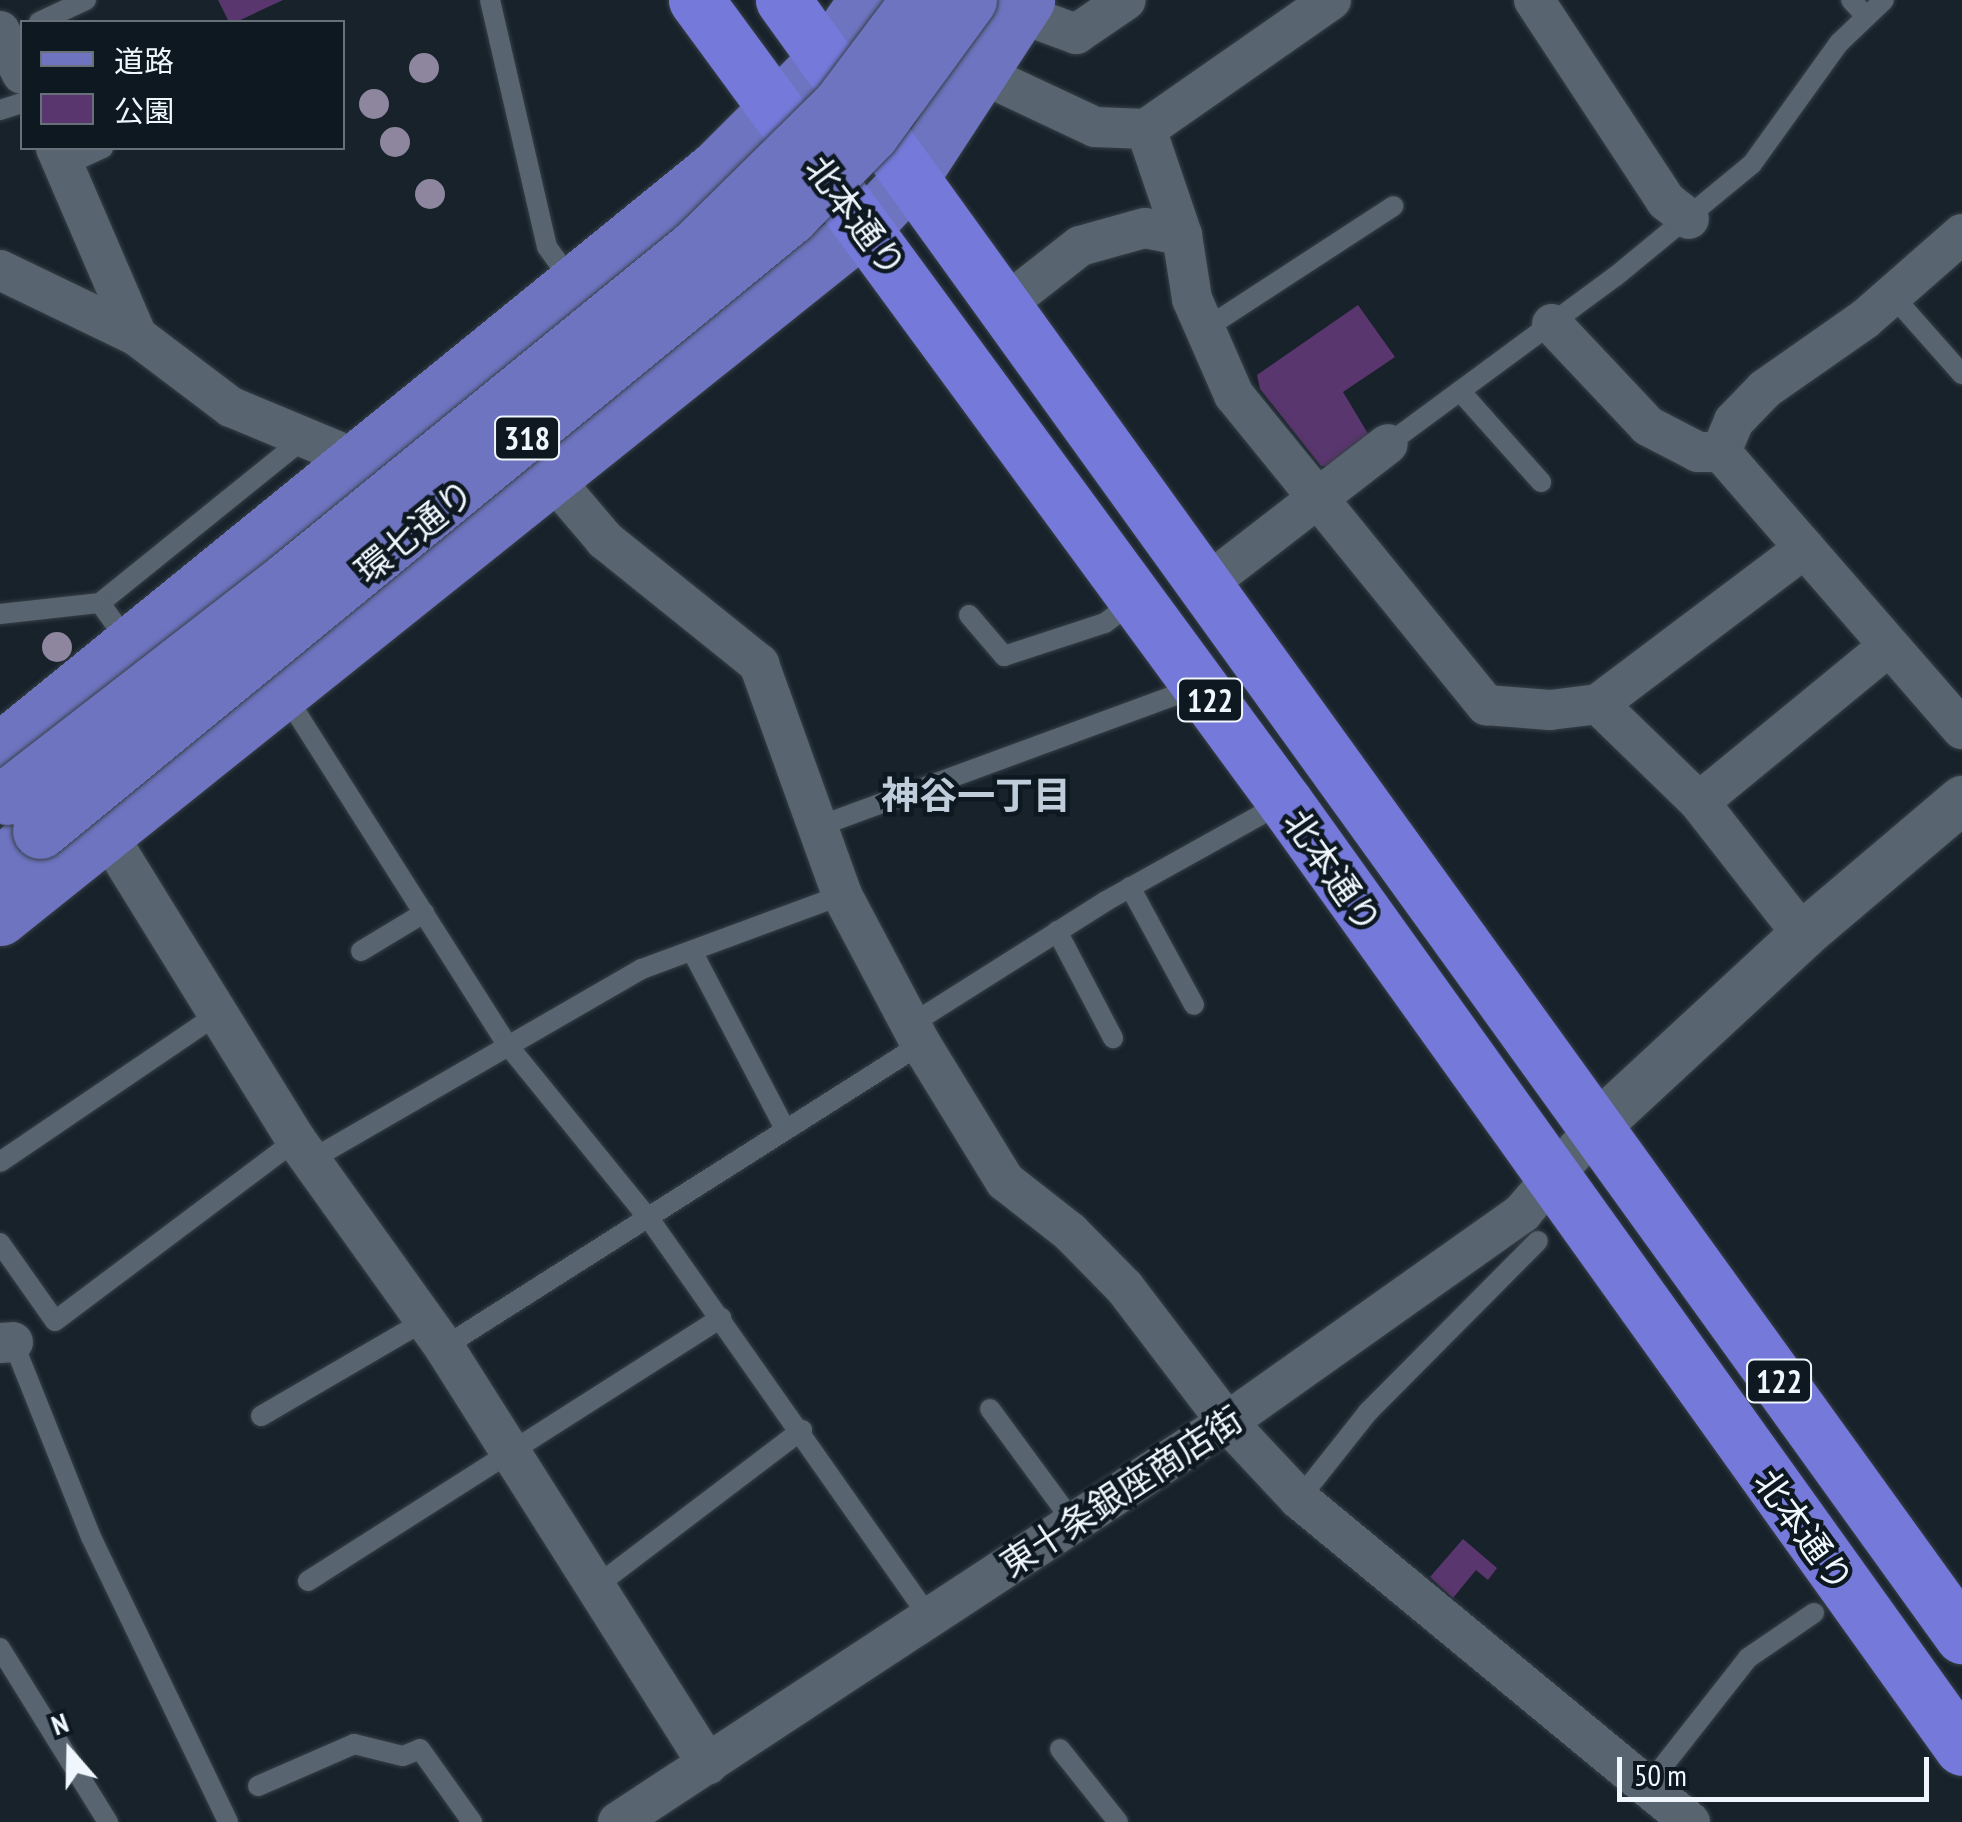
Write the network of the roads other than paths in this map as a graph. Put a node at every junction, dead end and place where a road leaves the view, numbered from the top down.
1 (86, 0) edge
2 (490, 0) edge
3 (696, 0) edge
4 (783, 0) edge
5 (866, 0) edge
6 (918, 0) edge
7 (1126, 0) edge
8 (1331, 0) edge
9 (1534, 0) edge
10 (1851, 0) edge
11 (1884, 0) edge
12 (1025, 7) edge
13 (1866, 16) junction
14 (51, 20) edge
15 (826, 58) junction
16 (982, 74) junction
17 (776, 111) junction
18 (1146, 129) junction
19 (94, 150) edge
20 (59, 157) edge
21 (913, 176) junction
22 (1394, 206) dead end
23 (1689, 219) junction
24 (865, 226) junction
25 (1962, 234) edge
26 (1182, 235) junction
27 (0, 270) edge
28 (574, 285) junction
29 (1892, 296) junction
30 (1006, 304) junction
31 (1552, 324) junction
32 (1205, 329) junction
33 (137, 336) junction
34 (1962, 374) edge
35 (1460, 391) junction
36 (301, 441) junction
37 (1388, 444) joint
38 (1721, 452) junction
39 (356, 459) junction
40 (554, 480) junction
41 (1541, 482) dead end
42 (1315, 497) junction
43 (1805, 548) junction
44 (1208, 583) junction
45 (1136, 600) junction
46 (0, 614) edge
47 (969, 615) dead end
48 (114, 623) junction
49 (1889, 646) junction
50 (1200, 686) junction
51 (283, 692) junction
52 (56, 704) junction
53 (1598, 704) junction
54 (0, 715) edge
55 (1962, 729) edge
56 (1962, 800) edge
57 (1285, 802) junction
58 (1699, 802) junction
59 (10, 809) edge
60 (817, 827) junction
61 (107, 834) junction
62 (1130, 887) junction
63 (842, 896) junction
64 (424, 913) junction
65 (0, 918) edge
66 (1058, 931) junction
67 (1802, 935) junction
68 (692, 951) junction
69 (361, 952) dead end
70 (1194, 1004) dead end
71 (216, 1015) junction
72 (915, 1035) junction
73 (1114, 1038) dead end
74 (506, 1043) junction
75 (1596, 1126) junction
76 (784, 1127) junction
77 (303, 1150) junction
78 (0, 1162) edge
79 (1550, 1178) junction
80 (650, 1220) junction
81 (1538, 1241) dead end
82 (0, 1243) edge
83 (721, 1318) junction
84 (435, 1334) junction
85 (6, 1343) edge
86 (990, 1410) dead end
87 (260, 1416) dead end
88 (1227, 1422) junction
89 (802, 1430) junction
90 (510, 1456) junction
91 (1299, 1499) junction
92 (1074, 1522) junction
93 (308, 1581) dead end
94 (595, 1587) junction
95 (1814, 1612) dead end
96 (929, 1617) junction
97 (1962, 1636) edge
98 (0, 1648) edge
99 (1962, 1748) edge
100 (1060, 1750) dead end
101 (708, 1764) junction
102 (1650, 1784) junction
103 (258, 1786) dead end
104 (108, 1822) edge
105 (228, 1822) edge
106 (472, 1822) edge
107 (618, 1822) edge
108 (1118, 1822) edge
109 (1690, 1822) edge

1 - 14 lane
2 - 28 lane
3 - 17 highway, 北本通り / 122
4 - 15 highway, 北本通り / 122
5 - 15 main road, 318
6 - 59 main road, 環七通り / 318, bridge
7 - 12 street
8 - 18 street
9 - 23 street
10 - 13 lane
11 - 13 lane
12 - 16 main road, 318
12 - 59 main road, 環七通り / 318, bridge
13 - 23 lane
15 - 17 main road, 318
15 - 21 highway, 北本通り / 122
16 - 18 street
16 - 21 main road, 318
17 - 24 highway, 北本通り / 122
17 - 28 main road, 318
18 - 26 street
19 - 20 lane
20 - 33 street
21 - 24 main road, 318
21 - 30 highway, 北本通り / 122
22 - 32 lane
23 - 31 lane
24 - 40 main road, 318
24 - 45 highway, 北本通り / 122
25 - 29 street
26 - 30 street
26 - 32 street
27 - 33 street
28 - 39 main road, 318
29 - 34 lane
29 - 38 street
30 - 44 highway, 北本通り / 122
31 - 35 lane
31 - 38 street
32 - 42 street
33 - 36 street
35 - 37 lane
35 - 41 lane
36 - 39 street
36 - 48 lane
37 - 42 street
38 - 43 street
39 - 48 main road, 318
40 - 51 main road, 318
40 - 60 street
42 - 44 street
42 - 53 street
43 - 49 street
43 - 53 street
44 - 75 highway, 北本通り / 122
45 - 47 lane
45 - 50 highway, 北本通り / 122
46 - 48 lane
48 - 52 main road, 318
49 - 55 street
49 - 58 street
50 - 57 highway, 北本通り / 122
50 - 60 lane
51 - 61 main road, 318
51 - 64 lane
52 - 54 lane
52 - 59 main road, 318
53 - 58 street
56 - 67 street
57 - 62 lane
57 - 79 highway, 北本通り / 122
58 - 67 street
60 - 63 street
61 - 65 main road, 318
61 - 71 street
62 - 66 lane
62 - 70 lane
63 - 68 lane
63 - 72 street
64 - 69 lane
64 - 74 lane
66 - 72 lane
66 - 73 lane
67 - 75 street
68 - 74 lane
68 - 76 lane
71 - 77 street
71 - 78 lane
72 - 76 lane
72 - 88 street
74 - 77 lane
74 - 80 lane
75 - 79 street, 東十条銀座商店街
75 - 97 highway, 北本通り / 122
76 - 80 lane
77 - 82 lane
77 - 84 street
79 - 88 street, 東十条銀座商店街
79 - 99 highway, 北本通り / 122
80 - 83 lane
80 - 84 lane
81 - 91 lane
83 - 89 lane
83 - 90 lane
84 - 87 lane
84 - 90 street
85 - 105 lane
86 - 92 lane
88 - 91 street
88 - 92 street, 東十条銀座商店街
89 - 94 lane
89 - 96 lane
90 - 93 lane
90 - 94 street
91 - 102 street
92 - 96 street, 東十条銀座商店街
94 - 101 street
95 - 102 lane
96 - 101 street, 東十条銀座商店街
98 - 104 lane
100 - 108 lane
101 - 107 street, 東十条銀座商店街
102 - 109 street
103 - 106 lane

